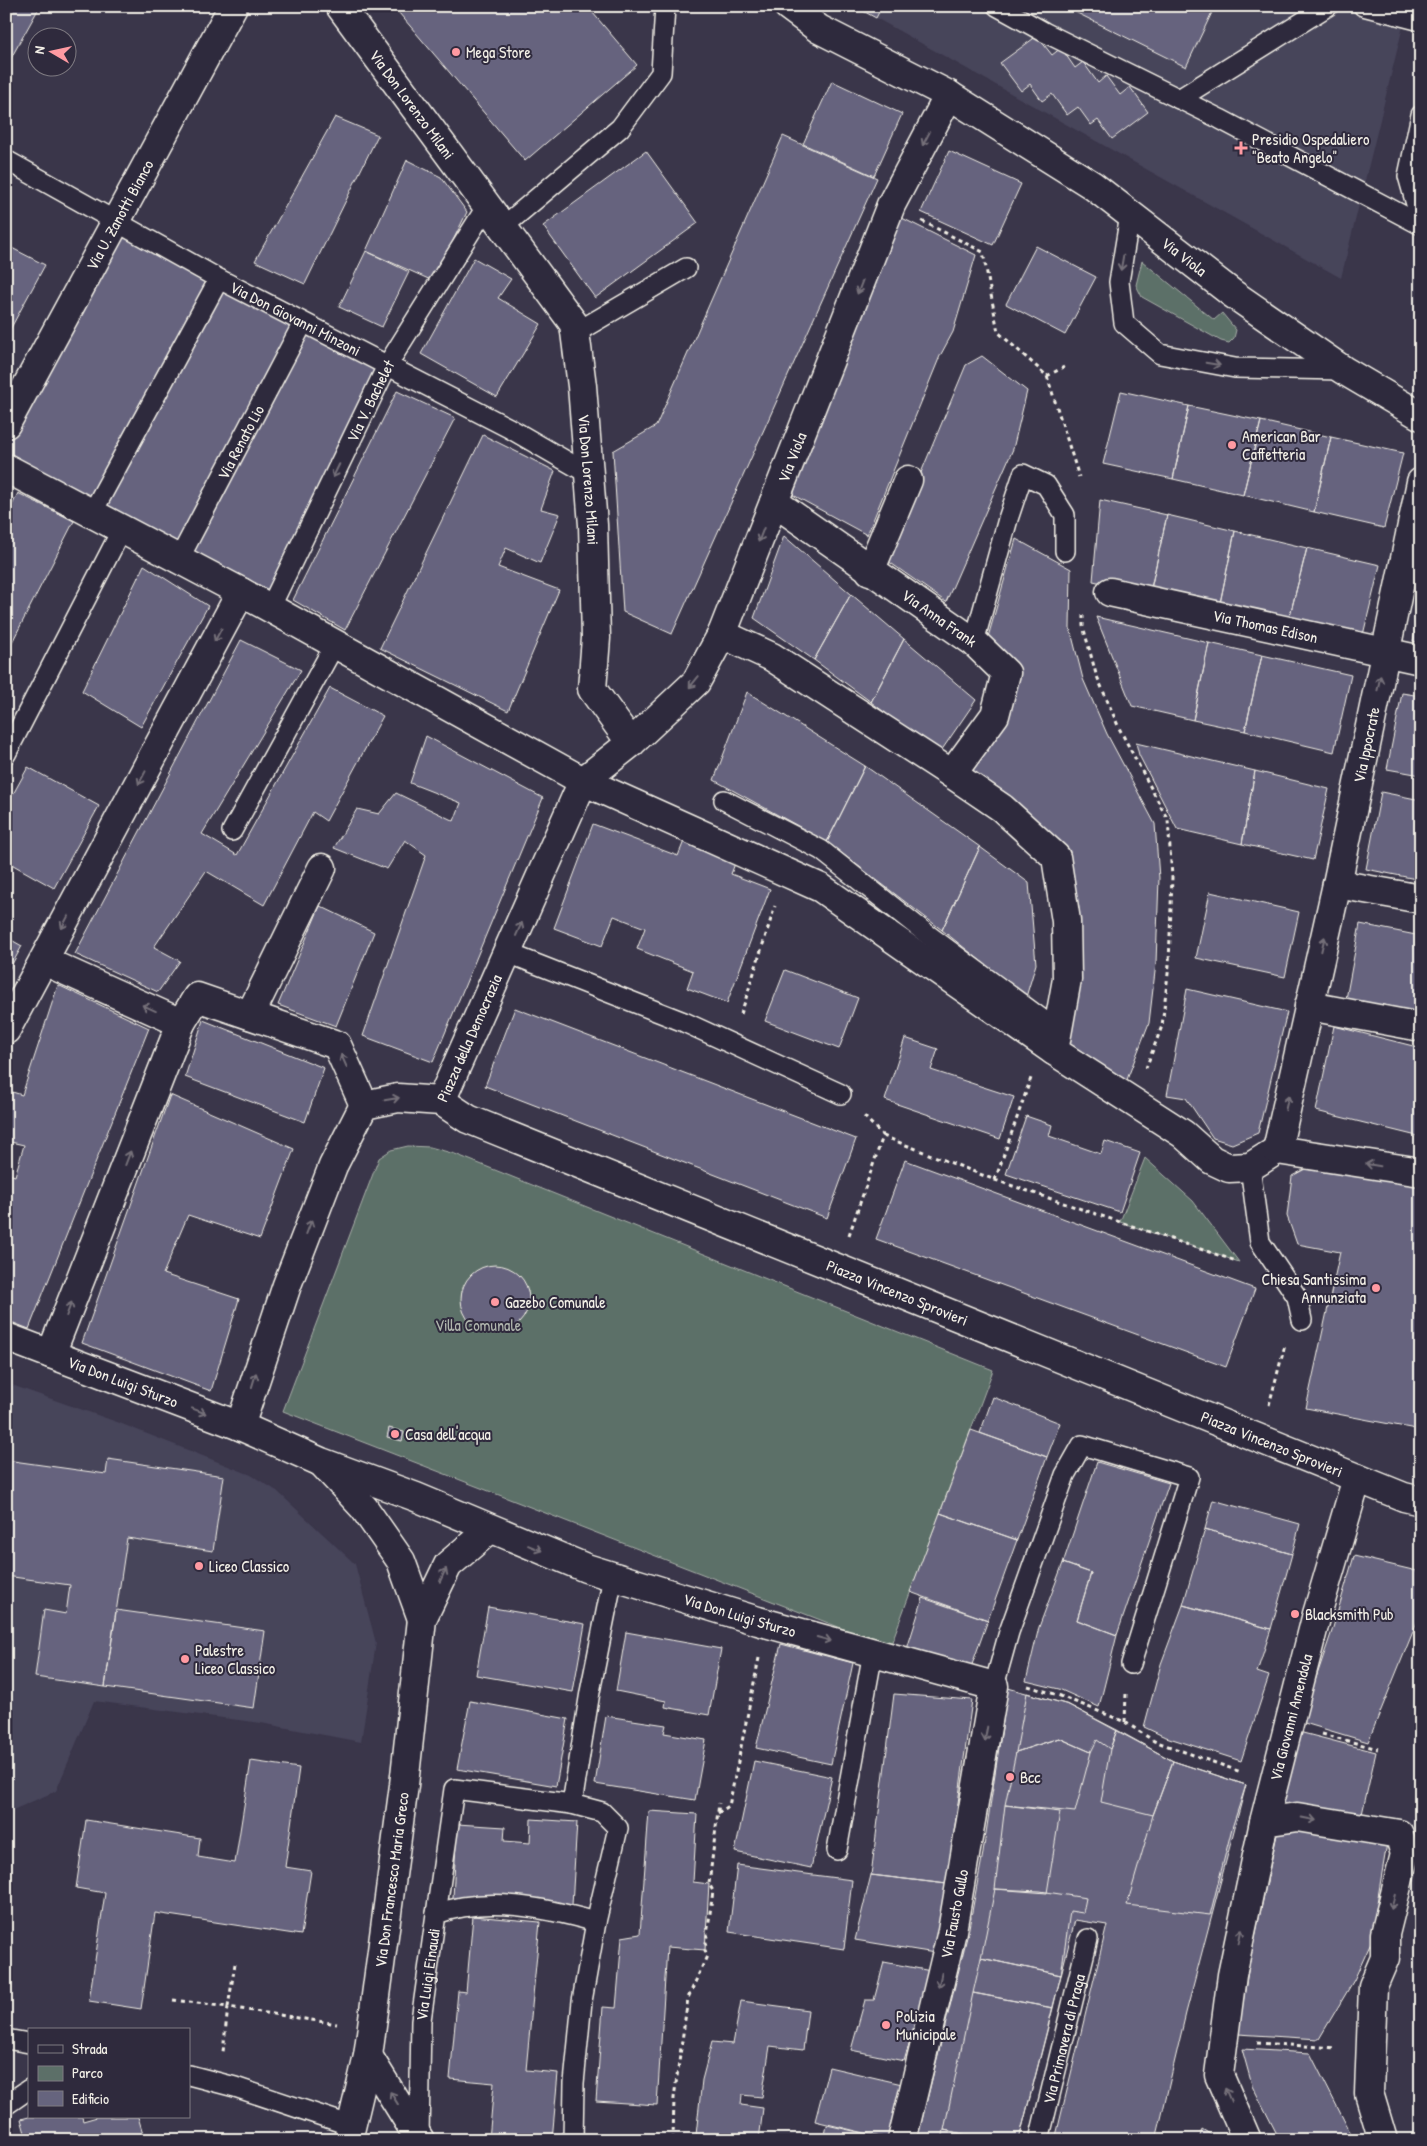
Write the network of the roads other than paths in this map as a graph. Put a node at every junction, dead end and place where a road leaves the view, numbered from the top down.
1 (233, 6) edge
2 (340, 6) edge
3 (665, 6) edge
4 (788, 6) edge
5 (997, 6) edge
6 (1328, 6) edge
7 (1363, 6) edge
8 (1421, 21) edge
9 (949, 96) junction
10 (1179, 99) junction
11 (1421, 115) edge
12 (6, 160) edge
13 (488, 204) junction
14 (1130, 215) junction
15 (115, 223) junction
16 (1421, 223) edge
17 (504, 226) junction
18 (686, 268) dead end
19 (219, 279) junction
20 (302, 323) junction
21 (575, 333) junction
22 (388, 364) junction
23 (1344, 370) junction
24 (1421, 416) edge
25 (6, 424) edge
26 (6, 468) edge
27 (587, 473) junction
28 (908, 480) dead end
29 (1421, 482) edge
30 (774, 502) junction
31 (92, 513) junction
32 (122, 529) junction
33 (1065, 551) dead end
34 (179, 559) junction
35 (870, 571) junction
36 (241, 592) junction
37 (1110, 592) dead end
38 (270, 608) junction
39 (722, 634) junction
40 (974, 642) junction
41 (335, 644) junction
42 (1385, 653) junction
43 (1421, 660) edge
44 (631, 743) junction
45 (6, 754) edge
46 (952, 774) junction
47 (583, 781) junction
48 (724, 800) dead end
49 (232, 832) dead end
50 (322, 868) dead end
51 (1337, 884) junction
52 (1421, 899) edge
53 (508, 954) junction
54 (44, 961) junction
55 (1309, 1006) junction
56 (250, 1015) junction
57 (181, 1023) junction
58 (1421, 1027) edge
59 (6, 1030) edge
60 (1056, 1041) junction
61 (841, 1094) road end
62 (441, 1101) junction
63 (364, 1105) junction
64 (1276, 1150) junction
65 (1250, 1167) junction
66 (1421, 1172) edge
67 (1302, 1320) dead end
68 (6, 1337) edge
69 (51, 1354) junction
70 (240, 1426) junction
71 (321, 1462) junction
72 (1356, 1478) junction
73 (1421, 1500) edge
74 (490, 1529) junction
75 (613, 1577) junction
76 (1317, 1614) joint
77 (422, 1619) junction
78 (873, 1652) junction
79 (1130, 1664) dead end
80 (994, 1686) junction
81 (572, 1804) junction
82 (1264, 1822) junction
83 (836, 1850) dead end
84 (436, 1914) junction
85 (596, 1922) junction
86 (1088, 1939) dead end
87 (6, 2039) edge
88 (28, 2042) edge
89 (368, 2056) junction
90 (190, 2075) edge
91 (28, 2090) edge
92 (6, 2105) edge
93 (350, 2133) edge
94 (420, 2139) edge
95 (572, 2140) edge
96 (902, 2140) edge
97 (1039, 2140) edge
98 (1247, 2140) edge
99 (1383, 2140) edge

1 - 15 street, Via U. Zanotti Bianco
2 - 13 street, Via Don Lorenzo Milani
3 - 17 lane
4 - 9 street, Via Viola
5 - 10 lane
6 - 10 lane
7 - 8 lane
9 - 14 street, Via Viola
9 -> 30 street, Via Viola
10 - 16 lane
11 - 16 lane
12 - 15 lane, Via Don Giovanni Minzoni
13 - 17 street, Via Don Lorenzo Milani
13 - 22 lane, Via V. Bachelet
14 - 23 street, Via Viola
14 -> 23 lane
15 - 19 lane, Via Don Giovanni Minzoni
15 - 25 street, Via U. Zanotti Bianco
17 - 21 street, Via Don Lorenzo Milani
18 - 21 lane
19 - 20 lane, Via Don Giovanni Minzoni
19 - 31 lane
20 - 22 lane, Via Don Giovanni Minzoni
20 - 34 lane, Via Renato Lio
21 - 27 street, Via Don Lorenzo Milani
22 - 27 lane, Via Don Giovanni Minzoni
22 -> 38 lane, Via V. Bachelet
23 - 24 street, Via Viola
26 - 31 street
27 - 44 street, Via Don Lorenzo Milani
28 - 35 street
29 - 42 street, Via Ippocrate
30 - 35 street, Via Anna Frank
30 -> 39 street, Via Viola
31 - 32 street
32 - 34 street
32 - 45 lane
33 - 40 lane
34 - 36 street
35 - 40 street, Via Anna Frank
36 - 38 street
36 -> 54 street
37 - 42 street, Via Thomas Edison
38 - 41 street
39 -> 44 street, Via Viola
39 - 46 street
40 - 46 street, Via Anna Frank
41 - 47 street
41 - 49 lane
42 - 43 street, Via Thomas Edison
51 -> 42 street, Via Ippocrate
44 - 47 street, Via Viola
46 - 60 street
53 -> 47 street, Piazza della Democrazia
47 - 60 street
48 - 60 lane
50 - 56 street
51 - 52 street
55 -> 51 street, Via Ippocrate
53 - 61 lane
53 - 62 street, Piazza della Democrazia
57 -> 54 street
54 - 59 street
55 - 58 street
64 -> 55 street, Via Ippocrate
56 - 57 street
63 -> 56 street
69 -> 57 street
60 - 65 street
63 -> 62 street, Piazza della Democrazia
62 - 72 street, Piazza Vincenzo Sprovieri
70 -> 63 street
64 - 65 street
66 -> 64 street
65 - 67 lane
68 - 69 street, Via Don Luigi Sturzo
69 -> 70 street, Via Don Luigi Sturzo
70 - 71 street, Via Don Luigi Sturzo
71 - 74 street, Via Don Luigi Sturzo
71 - 77 street
72 - 73 street, Piazza Vincenzo Sprovieri
72 - 76 street, Piazza Vincenzo Sprovieri
74 -> 75 street, Via Don Luigi Sturzo
77 -> 74 street
75 -> 78 street, Via Don Luigi Sturzo
75 - 81 lane
76 - 82 street, Via Giovanni Amendola
77 - 89 street, Via Don Francesco Maria Greco
78 - 80 street, Via Don Luigi Sturzo
78 - 83 lane
79 - 80 lane
80 -> 96 street, Via Fausto Gullo
81 - 84 lane
81 - 85 lane
98 -> 82 street, Via Giovanni Amendola
82 -> 99 street
84 - 85 lane, Via Luigi Einaudi
84 - 94 lane, Via Luigi Einaudi
85 - 95 lane
86 - 97 lane, Via Primavera di Praga
87 - 88 lane
89 - 93 street, Via Don Francesco Maria Greco
94 -> 89 street, Via Luigi Einaudi
90 - 93 lane
91 - 92 lane

